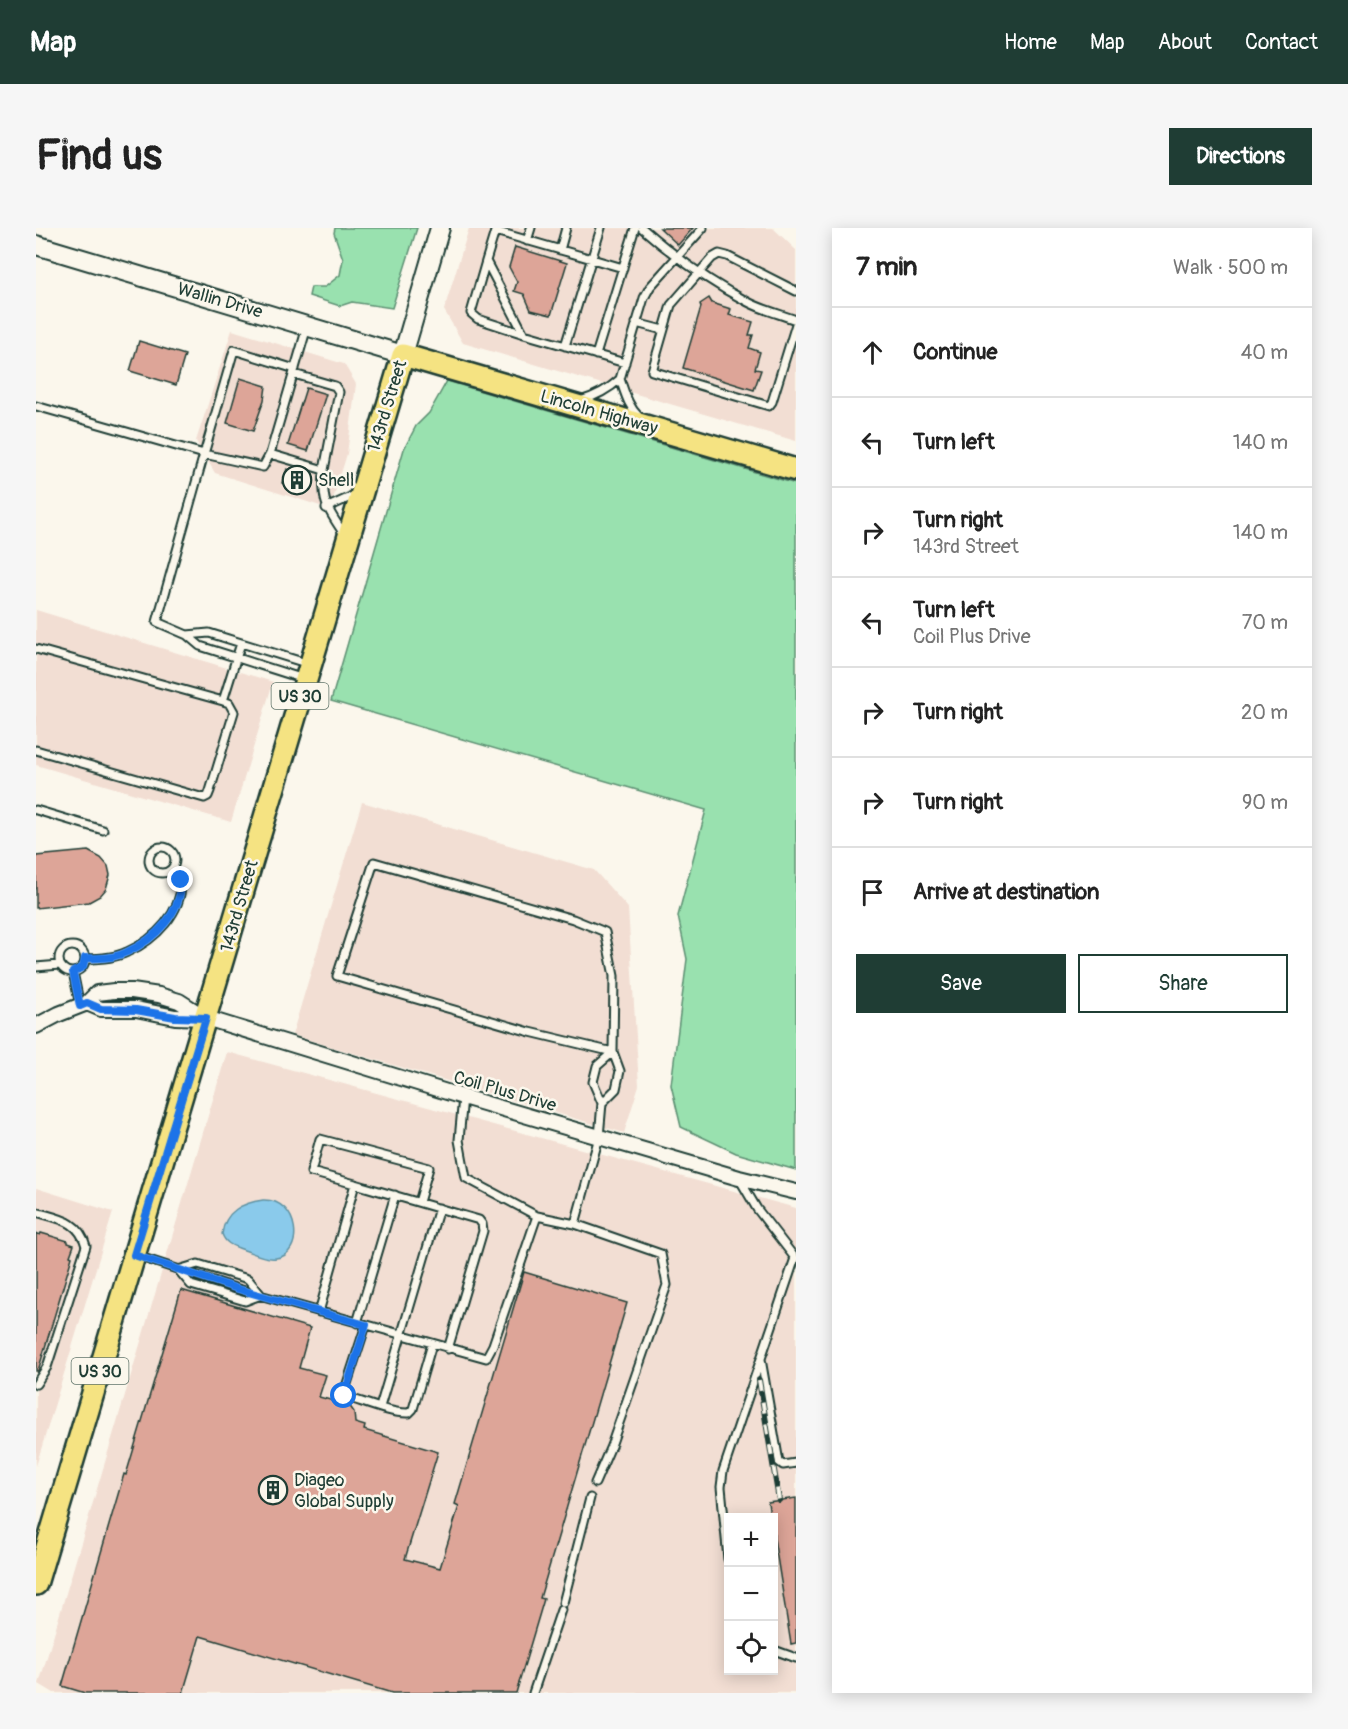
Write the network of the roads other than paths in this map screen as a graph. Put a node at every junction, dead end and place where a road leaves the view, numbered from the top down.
1 (440, 228) edge
2 (531, 228) edge
3 (566, 228) edge
4 (601, 228) edge
5 (635, 228) edge
6 (642, 228) edge
7 (703, 228) edge
8 (495, 230) edge
9 (528, 240) junction
10 (36, 245) edge
11 (560, 250) junction
12 (675, 257) junction
13 (591, 259) junction
14 (486, 261) junction
15 (623, 268) junction
16 (699, 273) junction
17 (796, 291) edge
18 (796, 322) edge
19 (636, 323) junction
20 (308, 326) junction
21 (663, 330) junction
22 (524, 334) junction
23 (565, 346) junction
24 (403, 355) junction
25 (596, 355) junction
26 (624, 363) junction
27 (294, 371) junction
28 (620, 379) junction
29 (570, 404) junction
30 (36, 405) edge
31 (649, 427) junction
32 (204, 454) junction
33 (270, 454) junction
34 (324, 470) junction
35 (796, 470) edge
36 (361, 493) junction
37 (326, 508) junction
38 (347, 539) junction
39 (187, 635) junction
40 (241, 643) junction
41 (36, 649) edge
42 (237, 657) junction
43 (308, 672) junction
44 (223, 701) junction
45 (36, 750) edge
46 (36, 810) edge
47 (103, 830) dead end
48 (171, 870) junction
49 (85, 958) junction
50 (60, 965) junction
51 (36, 966) edge
52 (73, 972) junction
53 (84, 1005) junction
54 (206, 1018) junction
55 (36, 1026) edge
56 (613, 1052) junction
57 (463, 1098) junction
58 (602, 1103) junction
59 (599, 1137) junction
60 (739, 1178) junction
61 (355, 1184) junction
62 (796, 1192) edge
63 (395, 1195) junction
64 (419, 1202) junction
65 (439, 1208) junction
66 (36, 1212) edge
67 (537, 1216) junction
68 (575, 1224) junction
69 (134, 1255) junction
70 (795, 1258) edge
71 (178, 1270) junction
72 (261, 1295) junction
73 (319, 1312) junction
74 (357, 1323) junction
75 (366, 1325) junction
76 (402, 1335) junction
77 (432, 1344) junction
78 (448, 1349) junction
79 (761, 1357) junction
80 (36, 1384) edge
81 (380, 1407) junction
82 (796, 1463) edge
83 (595, 1483) dead end
84 (590, 1498) dead end
85 (724, 1514) edge
86 (36, 1584) edge
87 (778, 1651) edge
88 (796, 1658) edge
89 (533, 1693) edge

1 - 24 main road, 143rd Street
2 - 9 lane
3 - 11 lane
4 - 13 lane
5 - 15 lane
6 - 12 lane
7 - 12 lane
8 - 9 lane
8 - 14 lane
9 - 11 lane
10 - 20 main road, Wallin Drive
11 - 13 lane
12 - 16 lane
12 - 19 lane
13 - 15 lane
13 - 23 lane
14 - 22 lane
14 - 22 lane
15 - 25 lane
16 - 17 lane
16 - 18 lane
16 - 21 lane
18 - 21 lane
19 - 21 lane
19 - 26 lane
20 - 24 main road, Wallin Drive
20 - 27 lane
22 - 23 lane
23 - 25 lane
24 - 29 main road, Lincoln Highway
24 - 36 main road, 143rd Street / US 30
25 - 26 lane
26 - 28 lane
27 - 32 lane
27 - 33 lane
27 - 34 lane
28 - 29 lane
28 - 31 lane
29 - 31 main road, Lincoln Highway
30 - 32 lane
31 - 35 main road, Lincoln Highway
32 - 33 lane
32 - 39 lane
33 - 34 lane
34 - 37 lane
36 - 37 lane
36 - 38 main road, 143rd Street / US 30
37 - 38 lane
38 - 43 main road, 143rd Street / US 30
39 - 40 lane
39 - 42 lane
40 - 42 lane
40 - 43 lane
41 - 44 lane
42 - 43 lane
42 - 44 lane
43 - 54 main road, 143rd Street / US 30
44 - 45 lane
46 - 47 lane
48 - 48 lane
48 - 49 lane
49 - 50 lane
49 - 52 lane
50 - 51 lane
50 - 52 lane
52 - 53 lane
53 - 54 street, Coil Plus Drive
53 - 55 street
54 - 57 street, Coil Plus Drive
54 - 69 main road, 143rd Street / US 30
56 - 56 lane
56 - 58 lane
56 - 58 lane
57 - 59 street, Coil Plus Drive
57 - 67 lane
58 - 59 lane
59 - 60 street, Coil Plus Drive
59 - 68 lane
60 - 62 street, Coil Plus Drive
60 - 70 lane
61 - 63 lane
61 - 64 lane
61 - 73 lane
63 - 64 lane
63 - 74 lane
64 - 65 lane
65 - 76 lane
65 - 78 lane
66 - 80 lane
67 - 68 lane
67 - 78 lane
68 - 83 lane
69 - 71 lane
69 - 86 main road, 143rd Street / US 30
70 - 79 lane
71 - 72 lane
71 - 72 lane
72 - 73 lane
73 - 74 lane
74 - 75 lane
75 - 76 lane
75 - 81 lane
76 - 77 lane
76 - 81 lane
77 - 78 lane
77 - 81 lane
79 - 82 lane
79 - 85 lane
84 - 89 lane
87 - 88 lane

